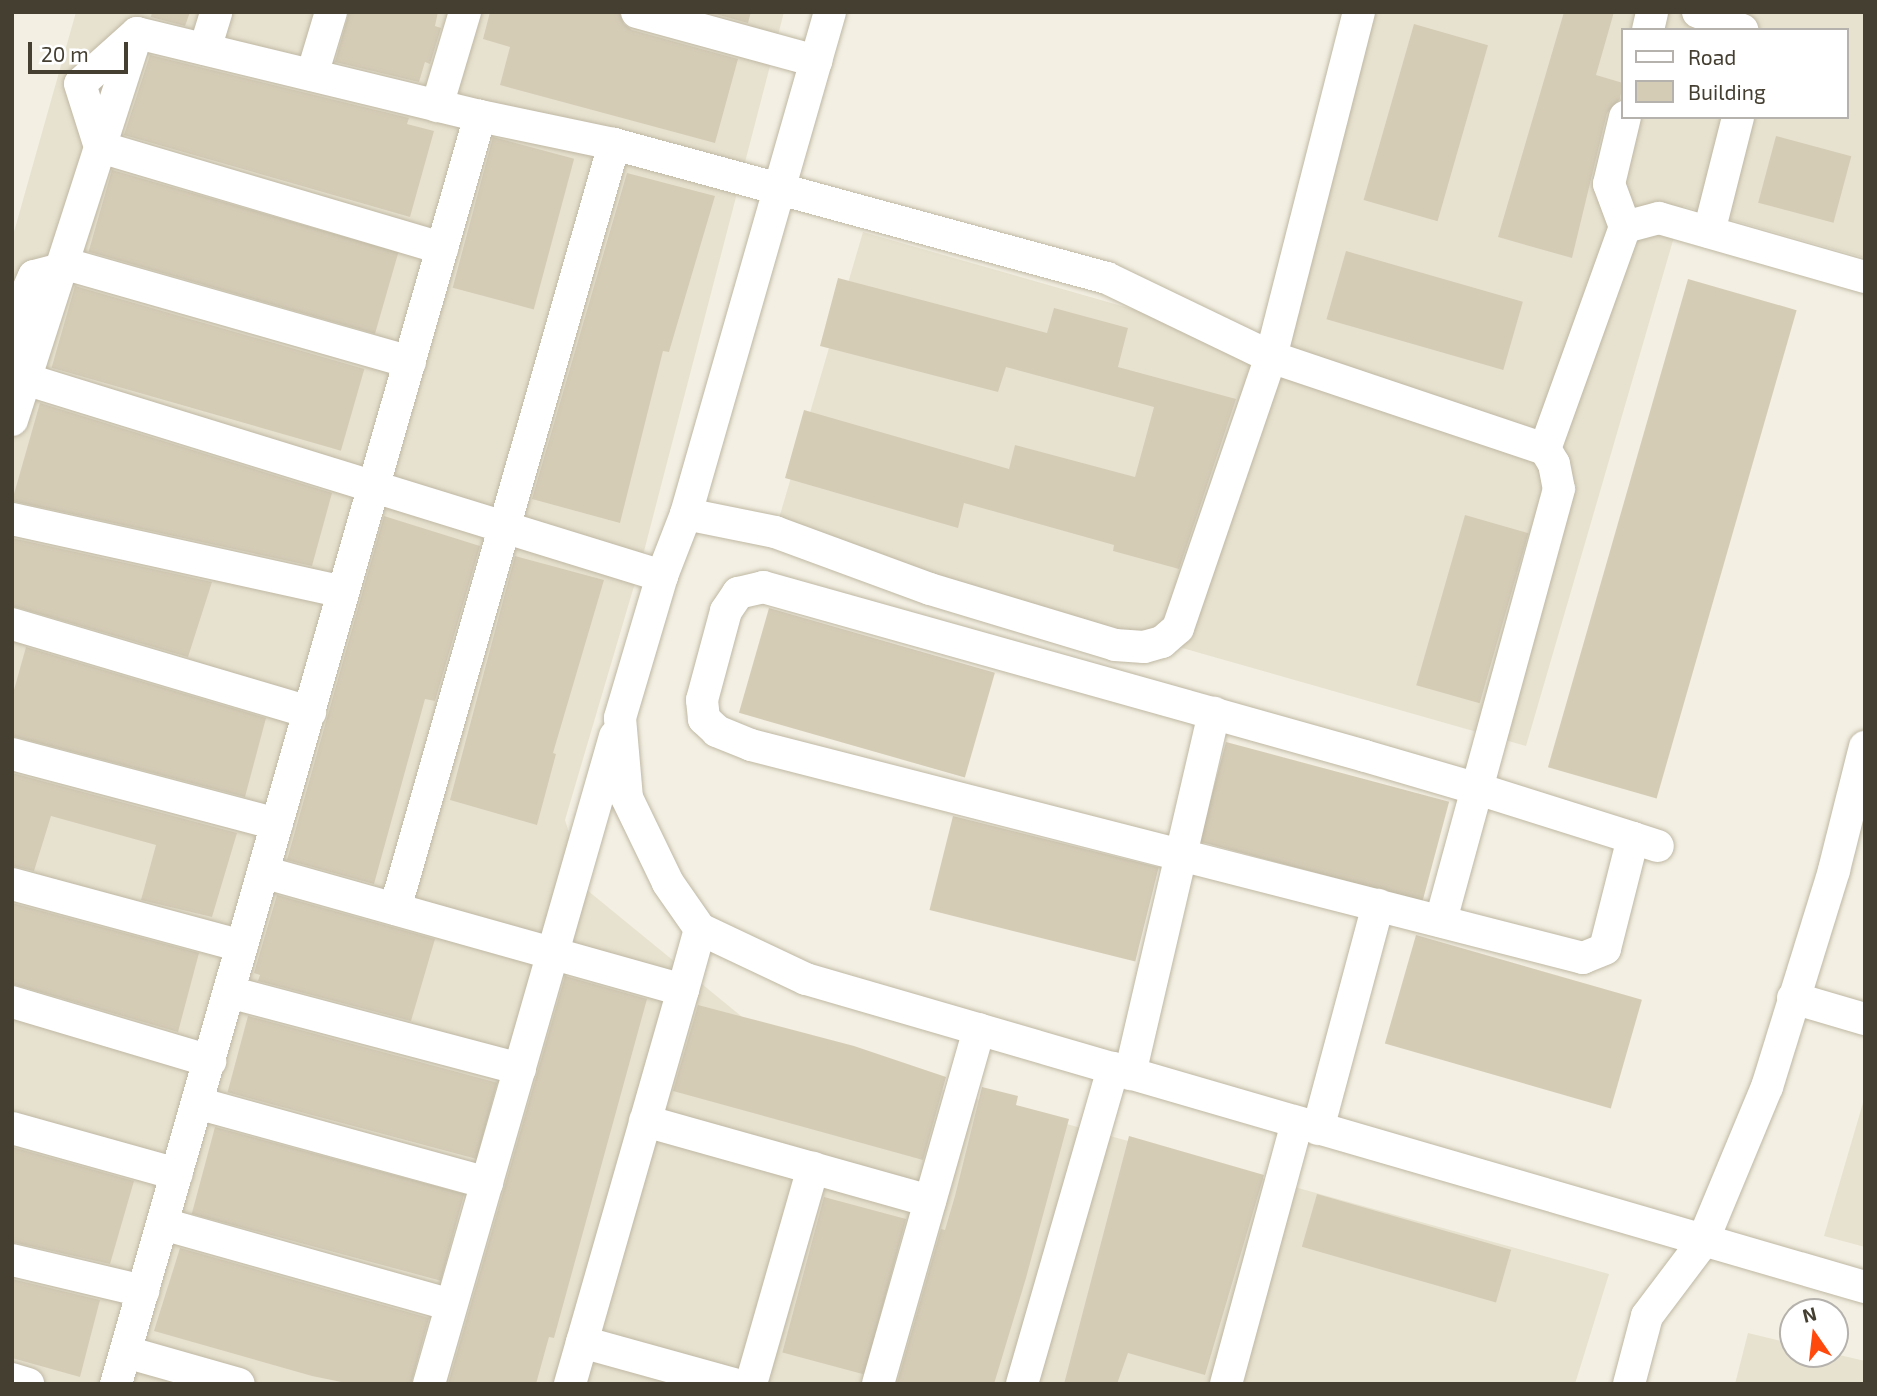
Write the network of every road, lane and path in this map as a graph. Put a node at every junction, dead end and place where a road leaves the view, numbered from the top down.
1 (216, 12) edge
2 (331, 12) edge
3 (466, 12) edge
4 (637, 12) edge
5 (830, 12) edge
6 (1359, 12) edge
7 (1698, 12) edge
8 (1737, 28) edge
9 (205, 49) junction
10 (816, 61) junction
11 (312, 75) junction
12 (437, 106) junction
13 (480, 116) junction
14 (1625, 119) edge
15 (1737, 119) edge
16 (614, 144) junction
17 (100, 147) junction
18 (776, 189) junction
19 (1625, 227) junction
20 (1709, 232) junction
21 (442, 248) junction
22 (61, 270) junction
23 (1865, 276) edge
24 (1271, 357) junction
25 (410, 362) junction
26 (26, 379) junction
27 (12, 419) edge
28 (1545, 449) junction
29 (373, 490) junction
30 (686, 514) junction
31 (12, 519) edge
32 (504, 529) junction
33 (662, 576) junction
34 (344, 592) junction
35 (12, 624) edge
36 (310, 712) junction
37 (1214, 713) junction
38 (620, 718) junction
39 (1865, 747) edge
40 (12, 754) edge
41 (1478, 789) junction
42 (1858, 805) edge
43 (277, 824) junction
44 (1181, 857) junction
45 (263, 872) junction
46 (12, 884) edge
47 (1378, 905) junction
48 (395, 909) junction
49 (1441, 920) junction
50 (700, 929) junction
51 (242, 946) junction
52 (553, 953) junction
53 (682, 990) junction
54 (229, 992) junction
55 (1793, 998) junction
56 (12, 1003) edge
57 (1865, 1019) edge
58 (979, 1029) junction
59 (209, 1061) junction
60 (520, 1069) junction
61 (1122, 1071) junction
62 (197, 1103) junction
63 (645, 1121) junction
64 (1308, 1126) junction
65 (12, 1128) edge
66 (813, 1168) junction
67 (177, 1174) junction
68 (487, 1183) junction
69 (930, 1201) junction
70 (163, 1224) junction
71 (1702, 1243) junction
72 (12, 1260) edge
73 (1865, 1287) edge
74 (143, 1291) junction
75 (452, 1305) junction
76 (582, 1342) junction
77 (126, 1352) junction
78 (12, 1379) edge
79 (28, 1384) edge
80 (117, 1384) edge
81 (239, 1384) edge
82 (429, 1384) edge
83 (570, 1384) edge
84 (733, 1384) edge
85 (751, 1384) edge
86 (878, 1384) edge
87 (1023, 1384) edge
88 (1226, 1384) edge
89 (1629, 1384) edge

1 - 9 street
2 - 11 street
3 - 12 street
4 - 10 street
5 - 10 street
6 - 24 street
7 - 8 street
9 - 11 street
9 - 17 street
10 - 18 street
11 - 12 street
12 - 13 street
13 - 16 street
13 - 21 street
14 - 19 street
15 - 20 street
16 - 18 street
16 - 32 street
17 - 21 street
17 - 22 street
18 - 24 street
18 - 30 street
19 - 20 street
19 - 28 street
20 - 23 street
21 - 25 street
22 - 25 street
22 - 26 street
24 - 28 street
24 - 30 street
25 - 29 street
26 - 27 street
26 - 29 street
28 - 41 street
29 - 32 street
29 - 34 street
30 - 33 street
31 - 34 street
32 - 33 street
32 - 48 street
33 - 38 street
34 - 36 street
35 - 36 street
36 - 43 street
37 - 41 street
37 - 44 street
37 - 44 street
38 - 50 street
38 - 52 street
39 - 42 street
40 - 43 street
41 - 49 street
41 - 49 street
42 - 55 street
43 - 45 street
44 - 47 street
44 - 61 street
45 - 48 street
45 - 51 street
46 - 51 street
47 - 49 street
47 - 64 street
48 - 52 street
50 - 53 street
50 - 58 street
51 - 54 street
52 - 53 street
52 - 60 street
53 - 63 street
54 - 59 street
54 - 60 street
55 - 57 street
55 - 71 street
56 - 59 street
58 - 61 street
58 - 69 street
59 - 62 street
60 - 68 street
61 - 64 street
61 - 87 street
62 - 67 street
62 - 68 street
63 - 66 street
63 - 76 street
64 - 71 street
64 - 88 street
65 - 67 street
66 - 69 street
66 - 85 street
67 - 70 street
68 - 75 street
69 - 86 street
70 - 74 street
70 - 75 street
71 - 73 street
71 - 89 street
72 - 74 street
74 - 77 street
75 - 82 street
76 - 83 street
76 - 84 street
77 - 80 street
77 - 81 street
78 - 79 street

